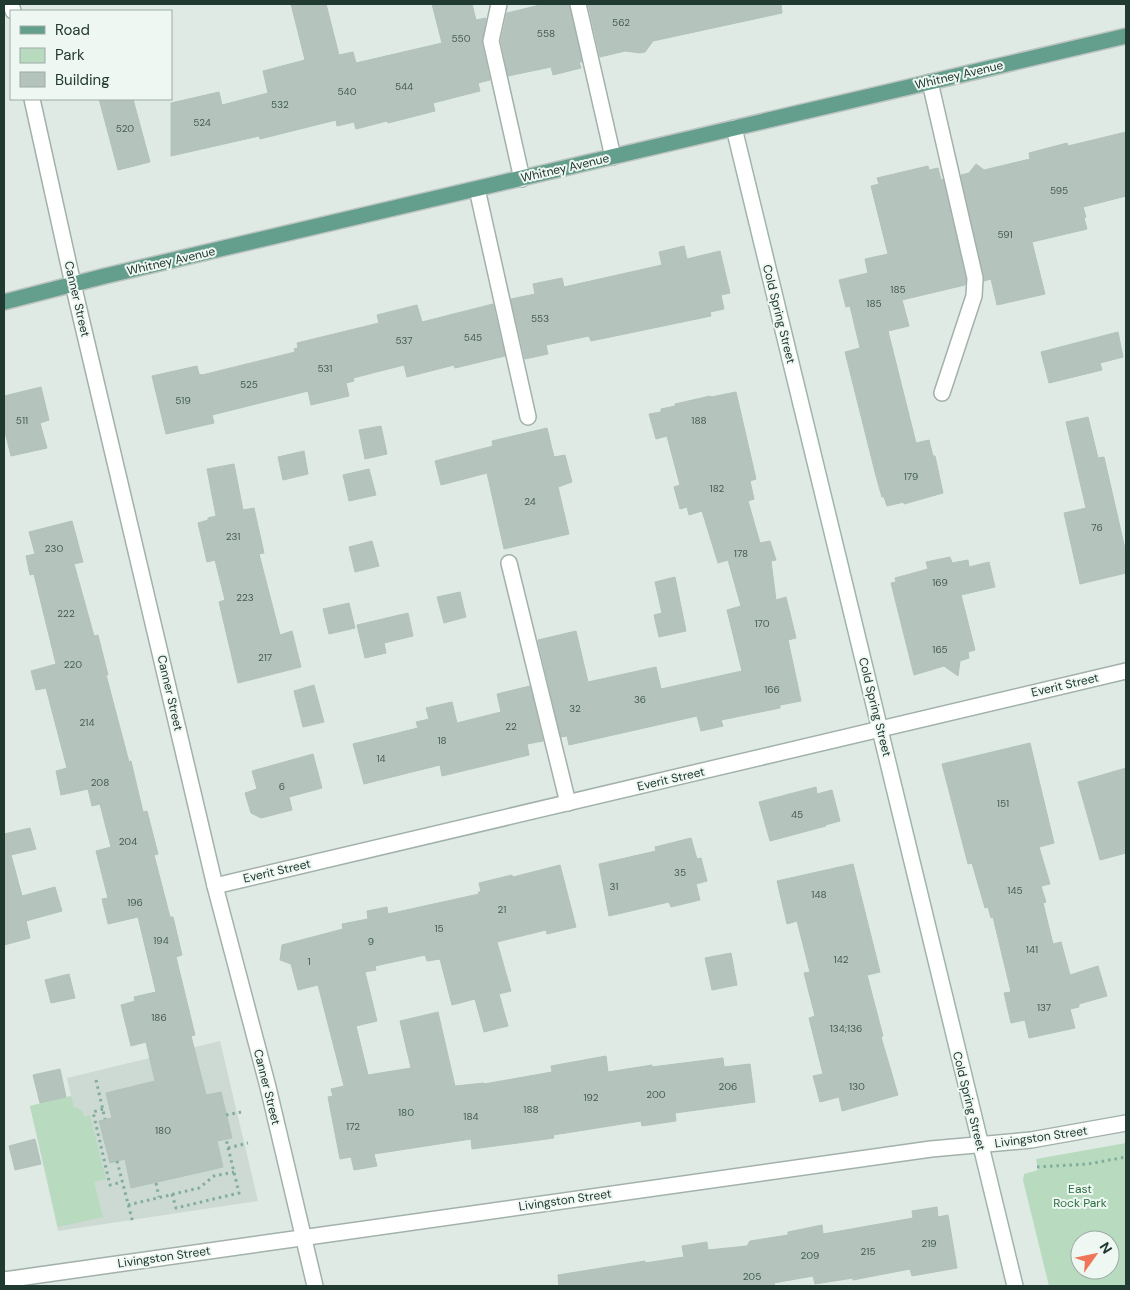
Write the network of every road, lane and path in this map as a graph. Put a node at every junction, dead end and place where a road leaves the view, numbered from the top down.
1 (499, 4) edge
2 (578, 4) edge
3 (1126, 36) edge
4 (930, 82) junction
5 (32, 100) edge
6 (734, 128) junction
7 (613, 157) junction
8 (522, 178) junction
9 (476, 189) junction
10 (73, 284) junction
11 (4, 302) edge
12 (942, 393) dead end
13 (528, 417) dead end
14 (509, 563) dead end
15 (1126, 670) edge
16 (880, 730) junction
17 (568, 803) junction
18 (215, 886) junction
19 (96, 1080) dead end
20 (103, 1109) junction
21 (241, 1112) dead end
22 (226, 1115) dead end
23 (106, 1120) dead end
24 (1126, 1123) edge
25 (226, 1139) dead end
26 (248, 1143) dead end
27 (980, 1144) junction
28 (228, 1148) junction
29 (1126, 1156) edge
30 (117, 1161) dead end
31 (1037, 1167) dead end
32 (234, 1172) junction
33 (122, 1182) junction
34 (156, 1182) dead end
35 (172, 1194) junction
36 (160, 1197) junction
37 (128, 1205) junction
38 (133, 1223) dead end
39 (303, 1237) junction
40 (4, 1280) edge
41 (315, 1286) edge
42 (1015, 1286) edge

1 - 8 street
2 - 7 street
3 - 4 main road, Whitney Avenue
4 - 6 main road, Whitney Avenue
4 - 12 street
5 - 10 street, Canner Street
6 - 7 main road, Whitney Avenue
6 - 16 street, Cold Spring Street
7 - 8 main road, Whitney Avenue
8 - 9 main road, Whitney Avenue
9 - 10 main road, Whitney Avenue
9 - 13 street
10 - 11 main road, Whitney Avenue
10 - 18 street, Canner Street
14 - 17 street
15 - 16 street, Everit Street
16 - 17 street, Everit Street
16 - 27 street, Cold Spring Street
17 - 18 street, Everit Street
18 - 39 street, Canner Street
19 - 20 path
20 - 23 path
20 - 33 path
21 - 22 path
24 - 27 street, Livingston Street
25 - 28 path
26 - 28 path
27 - 39 street, Livingston Street
27 - 42 street, Cold Spring Street
28 - 32 path
29 - 31 path
30 - 33 path
32 - 35 path
32 - 35 path
33 - 37 path
34 - 36 path
35 - 36 path
36 - 37 path
37 - 38 path
39 - 40 street, Livingston Street
39 - 41 street, Canner Street

